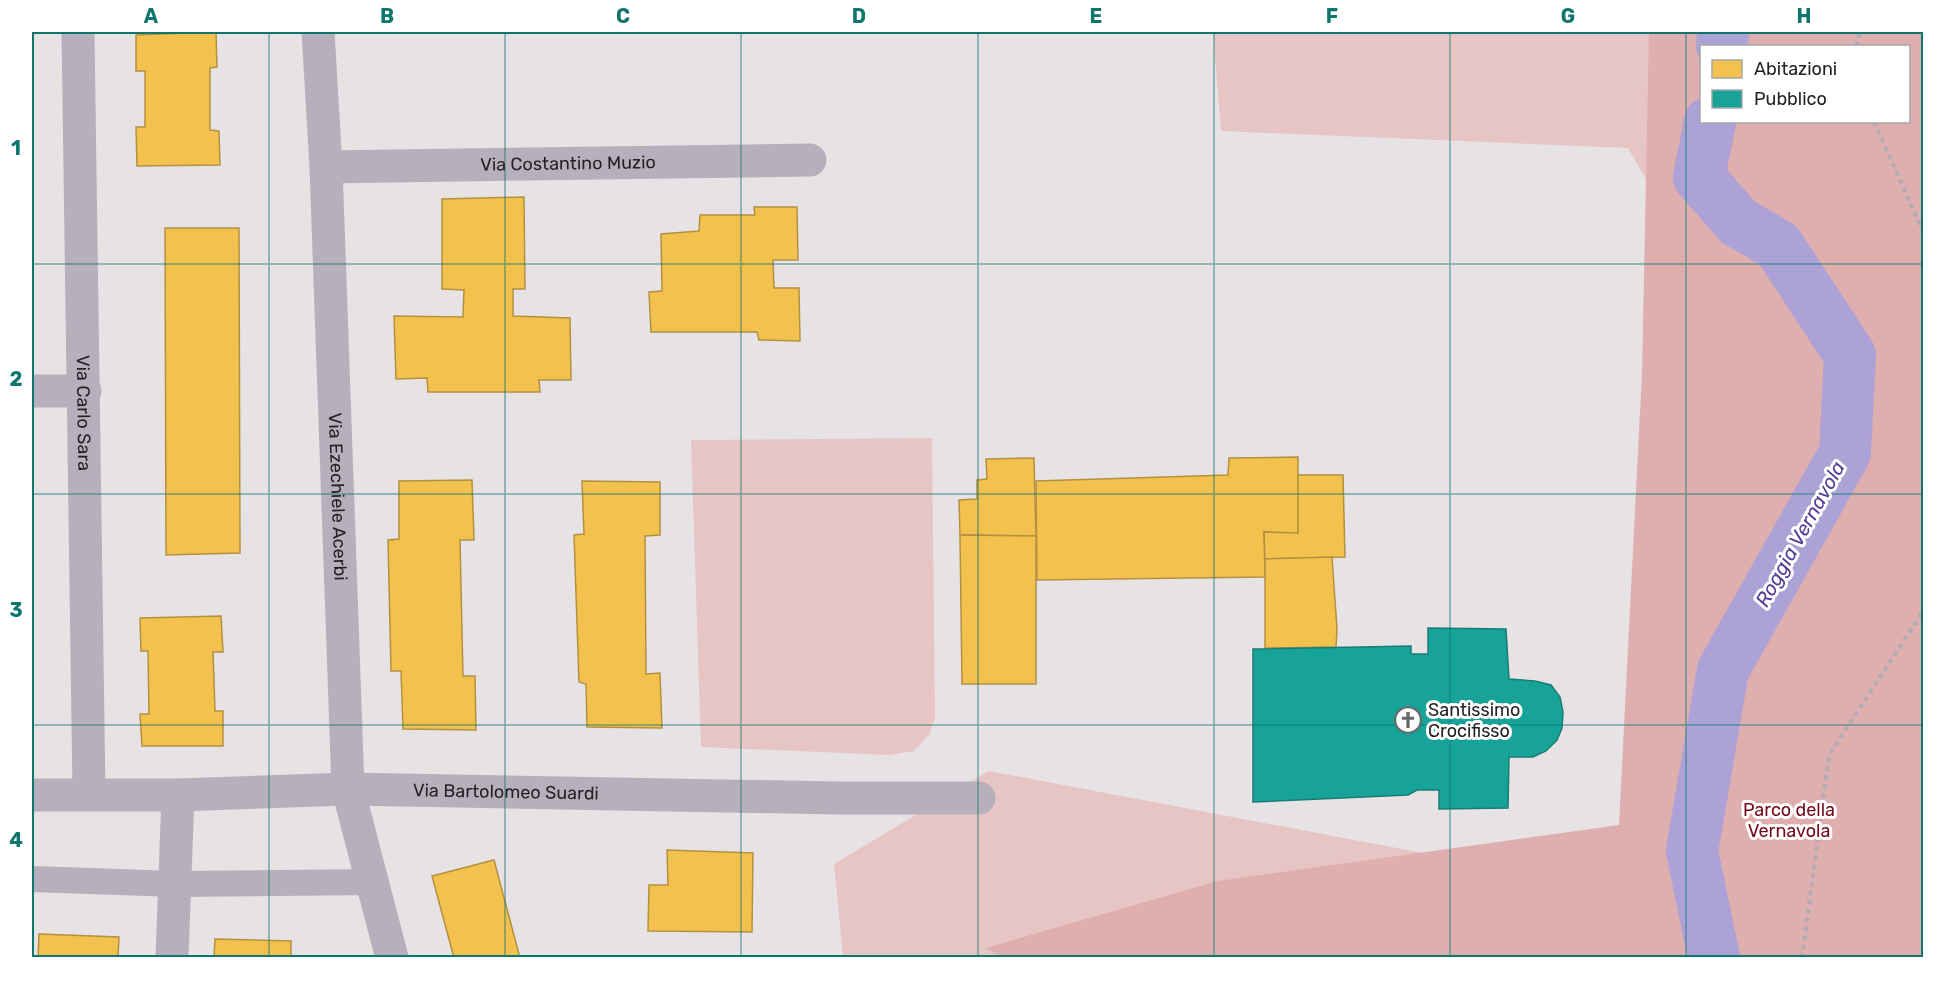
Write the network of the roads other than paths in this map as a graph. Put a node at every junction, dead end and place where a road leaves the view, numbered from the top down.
1 (78, 32) edge
2 (318, 32) edge
3 (810, 160) dead end
4 (326, 167) junction
5 (32, 391) edge
6 (85, 391) junction
7 (348, 789) junction
8 (89, 794) junction
9 (32, 795) edge
10 (178, 795) junction
11 (979, 798) dead end
12 (32, 879) edge
13 (373, 882) junction
14 (175, 884) junction
15 (172, 957) edge
16 (392, 957) edge

1 - 6 street, Via Carlo Sara
2 - 4 street, Via Ezechiele Acerbi
3 - 4 street, Via Costantino Muzio
4 - 7 street, Via Ezechiele Acerbi
5 - 6 street
6 - 8 street, Via Carlo Sara
7 - 10 street, Via Bartolomeo Suardi
7 - 11 street, Via Bartolomeo Suardi
7 - 13 street, Via Ezechiele Acerbi
8 - 9 street, Via Bartolomeo Suardi
8 - 10 street, Via Bartolomeo Suardi
10 - 14 street
12 - 14 lane
13 - 14 lane
13 - 16 street, Via Ezechiele Acerbi
14 - 15 street

